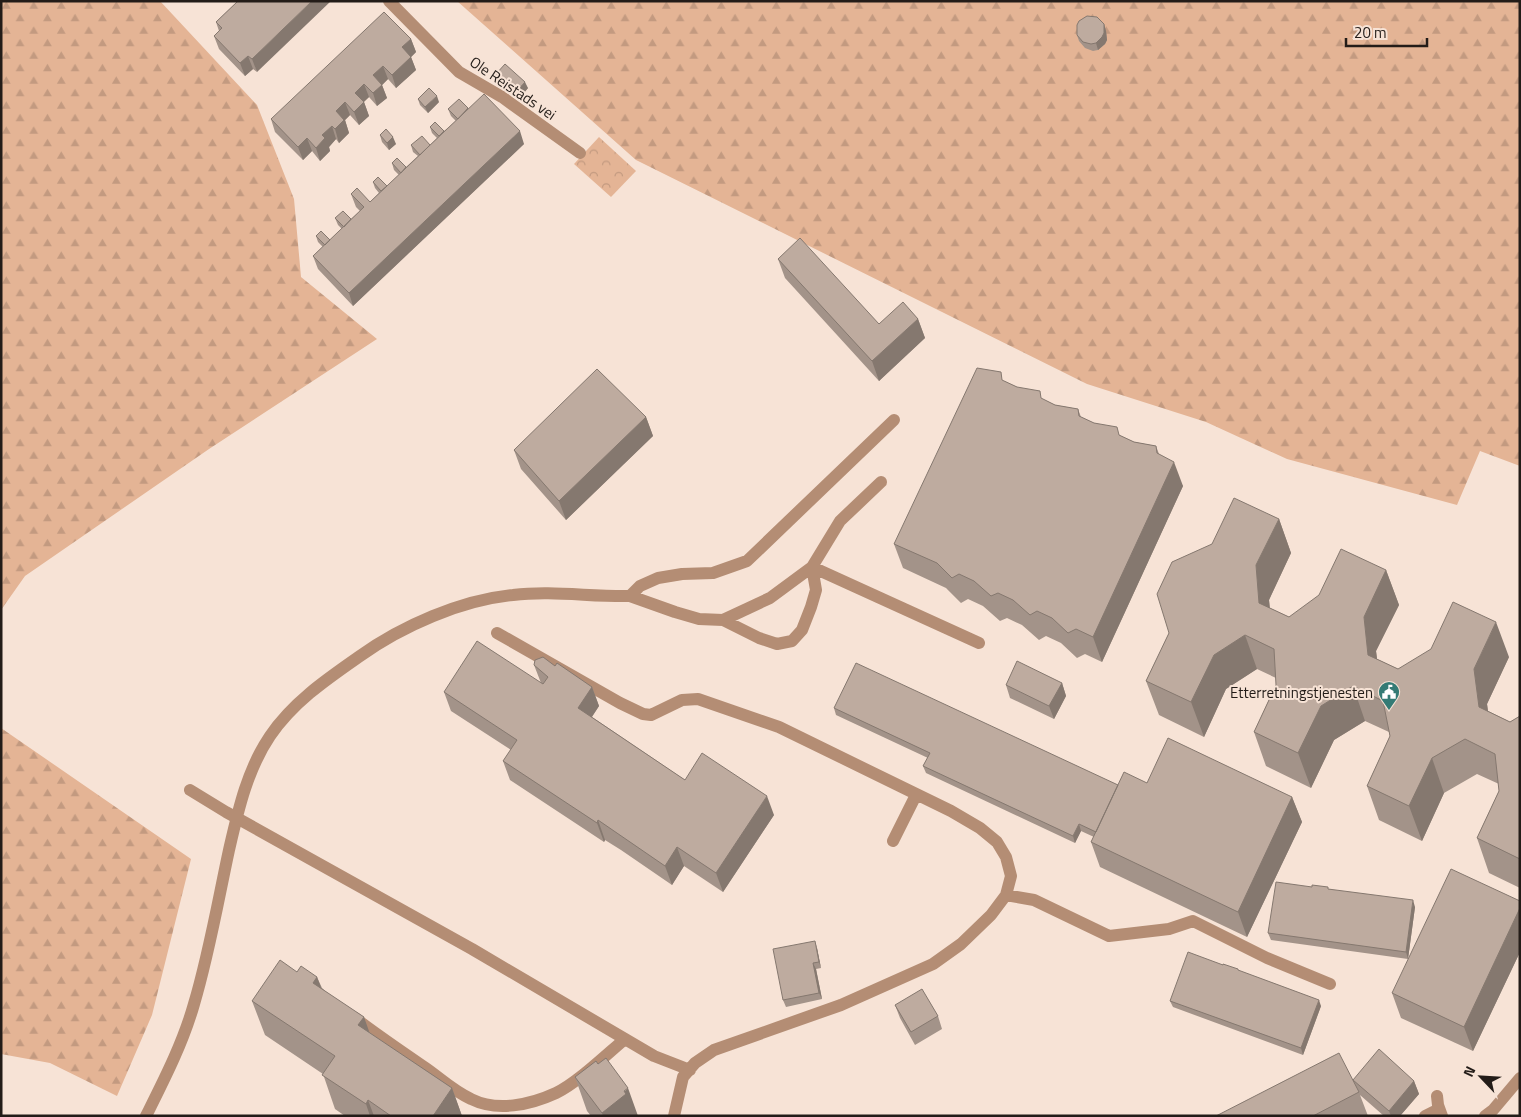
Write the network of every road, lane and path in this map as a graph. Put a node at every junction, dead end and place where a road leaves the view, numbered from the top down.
1 (389, 1) edge
2 (580, 153) dead end
3 (894, 420) dead end
4 (881, 482) dead end
5 (812, 567) junction
6 (630, 596) junction
7 (723, 620) junction
8 (497, 633) dead end
9 (979, 643) dead end
10 (190, 790) dead end
11 (916, 794) junction
12 (237, 818) junction
13 (893, 840) dead end
14 (1006, 895) junction
15 (1330, 984) dead end
16 (345, 1010) edge
17 (625, 1039) junction
18 (690, 1070) junction
19 (1520, 1078) edge
20 (1440, 1107) edge
21 (1493, 1114) edge
22 (146, 1116) edge
23 (674, 1116) edge
24 (1425, 1116) edge

1 - 2 lane, Ole Reistads vei
3 - 6 lane
4 - 5 lane
5 - 7 lane
5 - 7 lane
5 - 9 lane
6 - 7 lane
6 - 12 lane
8 - 11 lane
10 - 12 lane
11 - 13 lane
11 - 14 lane
12 - 17 lane
12 - 22 lane
14 - 15 lane
14 - 18 lane
16 - 17 lane
17 - 18 lane
18 - 23 lane
19 - 21 lane
20 - 24 lane

